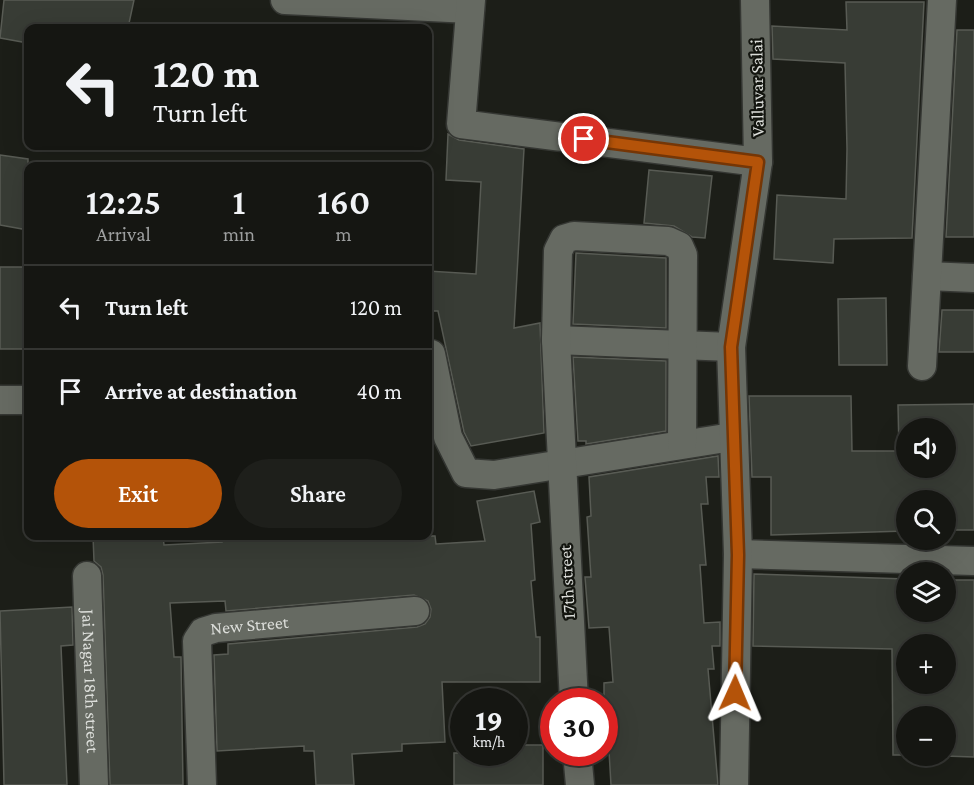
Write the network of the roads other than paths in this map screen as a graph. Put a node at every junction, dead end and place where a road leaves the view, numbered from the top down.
1 (289, 0) edge
2 (756, 0) edge
3 (942, 0) edge
4 (470, 4) edge
5 (758, 162) junction
6 (927, 276) junction
7 (974, 278) edge
8 (556, 340) junction
9 (683, 345) junction
10 (731, 347) junction
11 (432, 359) edge
12 (922, 366) dead end
13 (0, 400) edge
14 (24, 400) edge
15 (732, 437) junction
16 (682, 444) junction
17 (561, 463) junction
18 (738, 555) junction
19 (974, 561) edge
20 (87, 576) dead end
21 (415, 611) dead end
22 (573, 688) edge
23 (578, 766) edge
24 (94, 785) edge
25 (202, 785) edge
26 (580, 785) edge
27 (734, 785) edge

1 - 4 street
2 - 5 street, Valluvar Salai
3 - 6 street
4 - 5 street
5 - 10 street, Valluvar Salai
6 - 7 street
6 - 12 street
8 - 9 street
8 - 9 street, 17th street
8 - 17 street, 17th street
9 - 10 street
9 - 16 street
10 - 15 street, Valluvar Salai
11 - 17 street
13 - 14 street
15 - 16 street
15 - 18 street, Valluvar Salai
16 - 17 street
17 - 22 street, 17th street
18 - 19 street
18 - 27 street, Valluvar Salai
20 - 24 street, Jai Nagar 18th street
21 - 25 street, New Street
23 - 26 street

